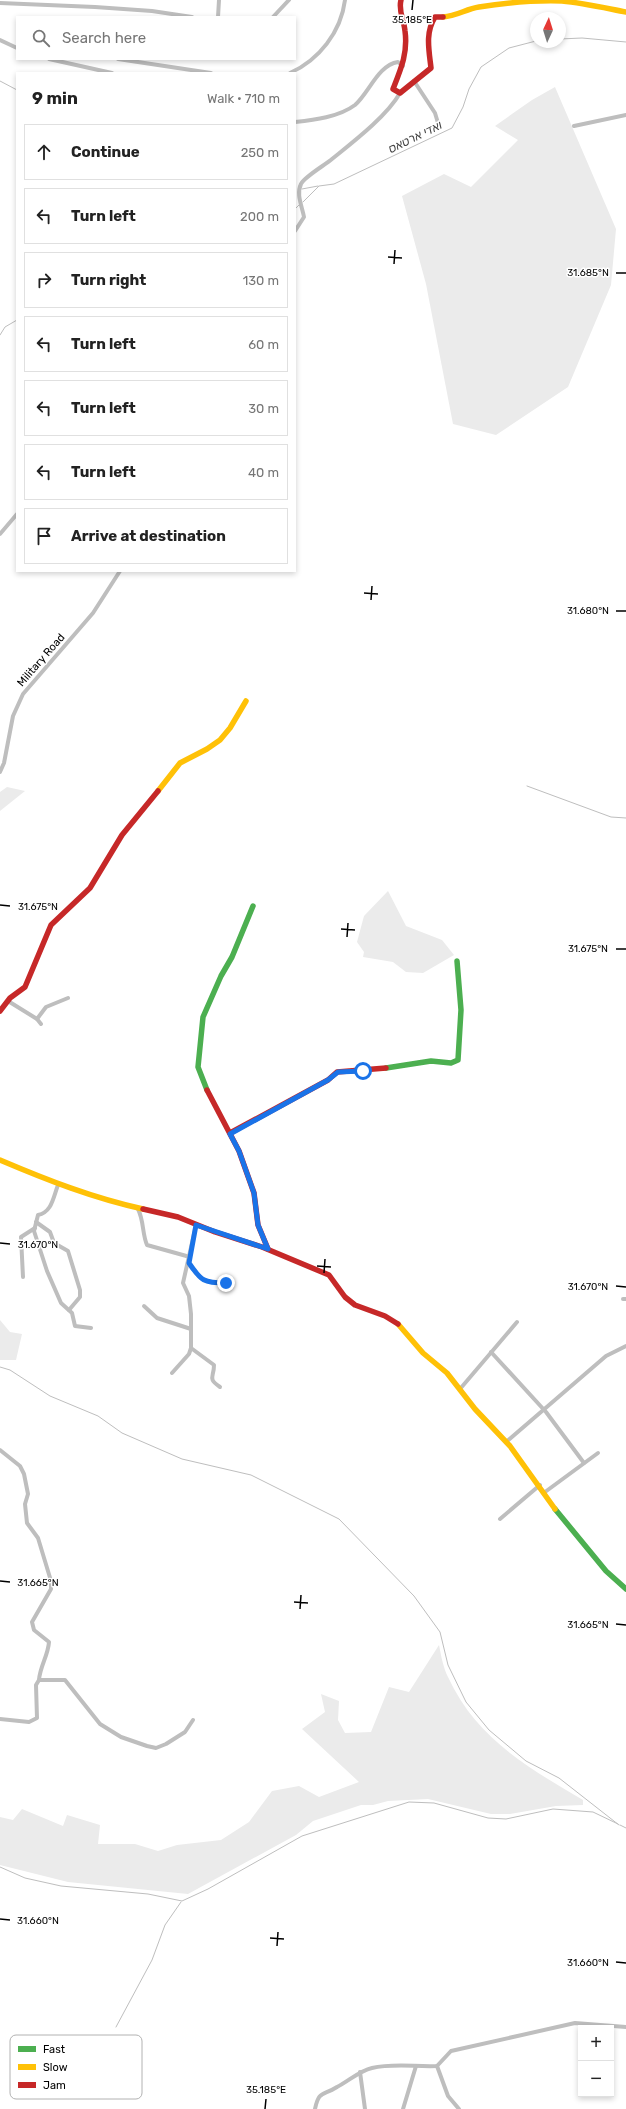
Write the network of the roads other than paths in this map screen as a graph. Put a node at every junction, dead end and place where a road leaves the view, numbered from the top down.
1 (220, 0) edge
2 (289, 0) edge
3 (345, 0) edge
4 (402, 0) edge
5 (0, 3) edge
6 (626, 12) edge
7 (184, 16) edge
8 (218, 16) edge
9 (274, 16) edge
10 (0, 40) edge
11 (16, 48) edge
12 (54, 60) edge
13 (125, 60) edge
14 (403, 66) junction
15 (108, 72) edge
16 (204, 72) edge
17 (292, 72) edge
18 (414, 81) junction
19 (400, 93) junction
20 (626, 116) edge
21 (296, 122) edge
22 (438, 123) dead end
23 (574, 126) dead end
24 (296, 229) edge
25 (16, 515) edge
26 (0, 534) edge
27 (119, 572) edge
28 (246, 701) dead end
29 (0, 772) edge
30 (253, 906) dead end
31 (457, 961) dead end
32 (68, 998) dead end
33 (8, 1001) junction
34 (0, 1011) edge
35 (37, 1019) junction
36 (41, 1024) dead end
37 (230, 1134) junction
38 (0, 1160) edge
39 (58, 1185) junction
40 (138, 1209) junction
41 (36, 1222) junction
42 (196, 1225) junction
43 (35, 1228) junction
44 (268, 1249) junction
45 (190, 1257) junction
46 (189, 1263) junction
47 (23, 1277) dead end
48 (226, 1283) dead end
49 (144, 1306) dead end
50 (69, 1310) junction
51 (517, 1322) dead end
52 (91, 1328) dead end
53 (191, 1329) junction
54 (626, 1346) edge
55 (191, 1348) junction
56 (491, 1352) junction
57 (172, 1373) dead end
58 (220, 1386) dead end
59 (460, 1390) junction
60 (544, 1410) junction
61 (506, 1442) junction
62 (0, 1450) edge
63 (598, 1453) dead end
64 (584, 1463) junction
65 (540, 1484) junction
66 (545, 1492) junction
67 (500, 1519) dead end
68 (626, 1589) edge
69 (39, 1680) junction
70 (0, 1720) edge
71 (193, 1720) dead end
72 (626, 2026) edge
73 (416, 2066) junction
74 (438, 2066) junction
75 (360, 2072) junction
76 (315, 2109) edge
77 (365, 2109) edge
78 (404, 2109) edge
79 (459, 2109) edge

1 - 8 street
2 - 9 street
3 - 17 street
4 - 14 street
5 - 7 street
6 - 18 street
10 - 11 street
12 - 15 street
13 - 16 street
14 - 19 street
14 - 21 street
18 - 19 street
18 - 22 street
19 - 24 street
20 - 23 street
25 - 26 street
27 - 29 street, Military Road
28 - 33 street
30 - 37 street
31 - 37 street
32 - 35 street
33 - 34 street
33 - 35 street
35 - 36 street
37 - 44 street
38 - 39 street
39 - 40 street
39 - 41 street
40 - 42 street
40 - 45 street
41 - 43 street
41 - 50 street
42 - 44 street
42 - 45 street
43 - 47 street
43 - 50 street
44 - 59 street
45 - 46 street
46 - 48 street
46 - 53 street
49 - 53 street
50 - 52 street
51 - 56 street
53 - 55 street
54 - 60 street
55 - 57 street
55 - 58 street
56 - 59 street
56 - 60 street
59 - 61 street
60 - 61 street
60 - 64 street
61 - 65 street
62 - 69 street
63 - 64 street
64 - 66 street
65 - 66 street
65 - 67 street
66 - 68 street
69 - 70 street
69 - 71 street
72 - 74 street
73 - 74 street
73 - 75 street
73 - 78 street
74 - 79 street
75 - 76 street
75 - 77 street

